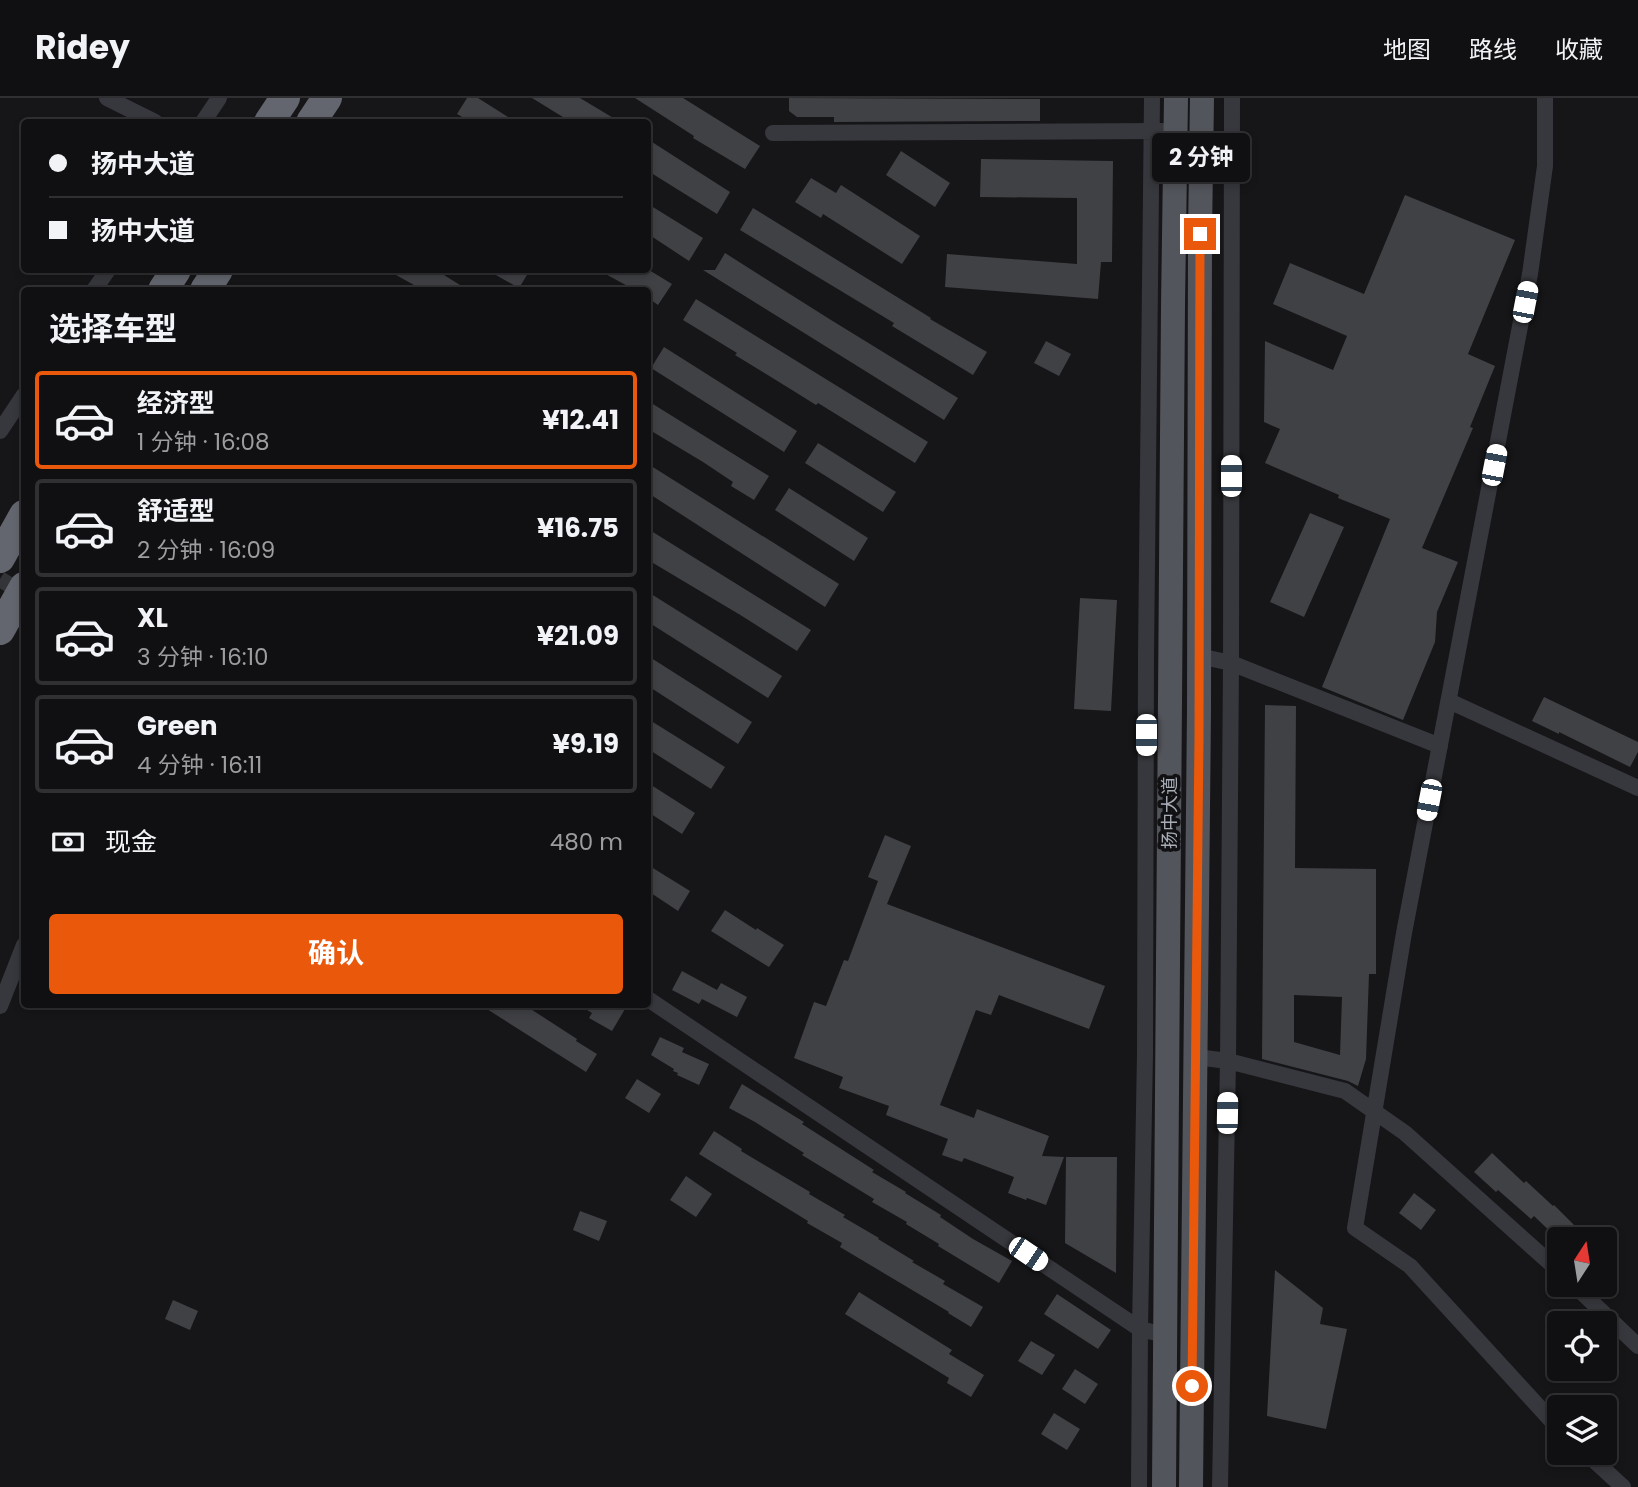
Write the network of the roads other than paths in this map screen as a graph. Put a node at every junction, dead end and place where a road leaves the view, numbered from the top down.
1 (107, 98) edge
2 (219, 98) edge
3 (285, 98) edge
4 (327, 98) edge
5 (1152, 98) edge
6 (1176, 98) edge
7 (1202, 98) edge
8 (1232, 98) edge
9 (1545, 98) edge
10 (149, 119) edge
11 (206, 119) edge
12 (272, 119) edge
13 (313, 119) edge
14 (1164, 131) junction
15 (1202, 131) junction
16 (773, 134) dead end
17 (1172, 306) junction
18 (1199, 306) junction
19 (21, 400) edge
20 (0, 431) edge
21 (21, 520) edge
22 (0, 558) edge
23 (21, 592) edge
24 (0, 630) edge
25 (1170, 654) junction
26 (1199, 656) junction
27 (1231, 663) junction
28 (1448, 701) junction
29 (1440, 746) junction
30 (1638, 788) edge
31 (21, 953) edge
32 (651, 1001) edge
33 (0, 1006) edge
34 (1167, 1055) junction
35 (1196, 1057) junction
36 (1228, 1061) junction
37 (1374, 1111) junction
38 (1547, 1260) edge
39 (1587, 1297) edge
40 (1140, 1329) junction
41 (1165, 1335) junction
42 (1193, 1335) junction
43 (1638, 1346) edge
44 (1547, 1416) edge
45 (1600, 1465) edge
46 (1139, 1487) edge
47 (1164, 1487) edge
48 (1191, 1487) edge
49 (1220, 1487) edge
50 (1623, 1487) edge

1 - 10 street
2 - 11 street
3 - 12 highway
4 - 13 highway
5 - 14 street
6 - 14 main road, 扬中大道
7 - 15 main road, 扬中大道
8 - 27 street
9 - 28 street
14 - 15 street
14 - 16 street
14 - 17 main road, 扬中大道
14 - 40 street
15 - 18 main road, 扬中大道
17 - 18 main road
17 - 25 main road, 扬中大道
18 - 26 main road, 扬中大道
19 - 20 street
21 - 22 highway
23 - 24 highway
25 - 26 main road
25 - 34 main road, 扬中大道
26 - 27 street
26 - 35 main road, 扬中大道
27 - 29 street
27 - 36 street
28 - 29 street
28 - 30 street
29 - 37 street
31 - 33 street
32 - 40 street
34 - 35 main road
34 - 41 main road, 扬中大道
35 - 36 street
35 - 42 main road, 扬中大道
36 - 37 street
36 - 49 street
37 - 38 street
37 - 44 street
39 - 43 street
40 - 41 street
40 - 46 street
41 - 42 main road
41 - 47 main road, 扬中大道
42 - 48 main road, 扬中大道
45 - 50 street

